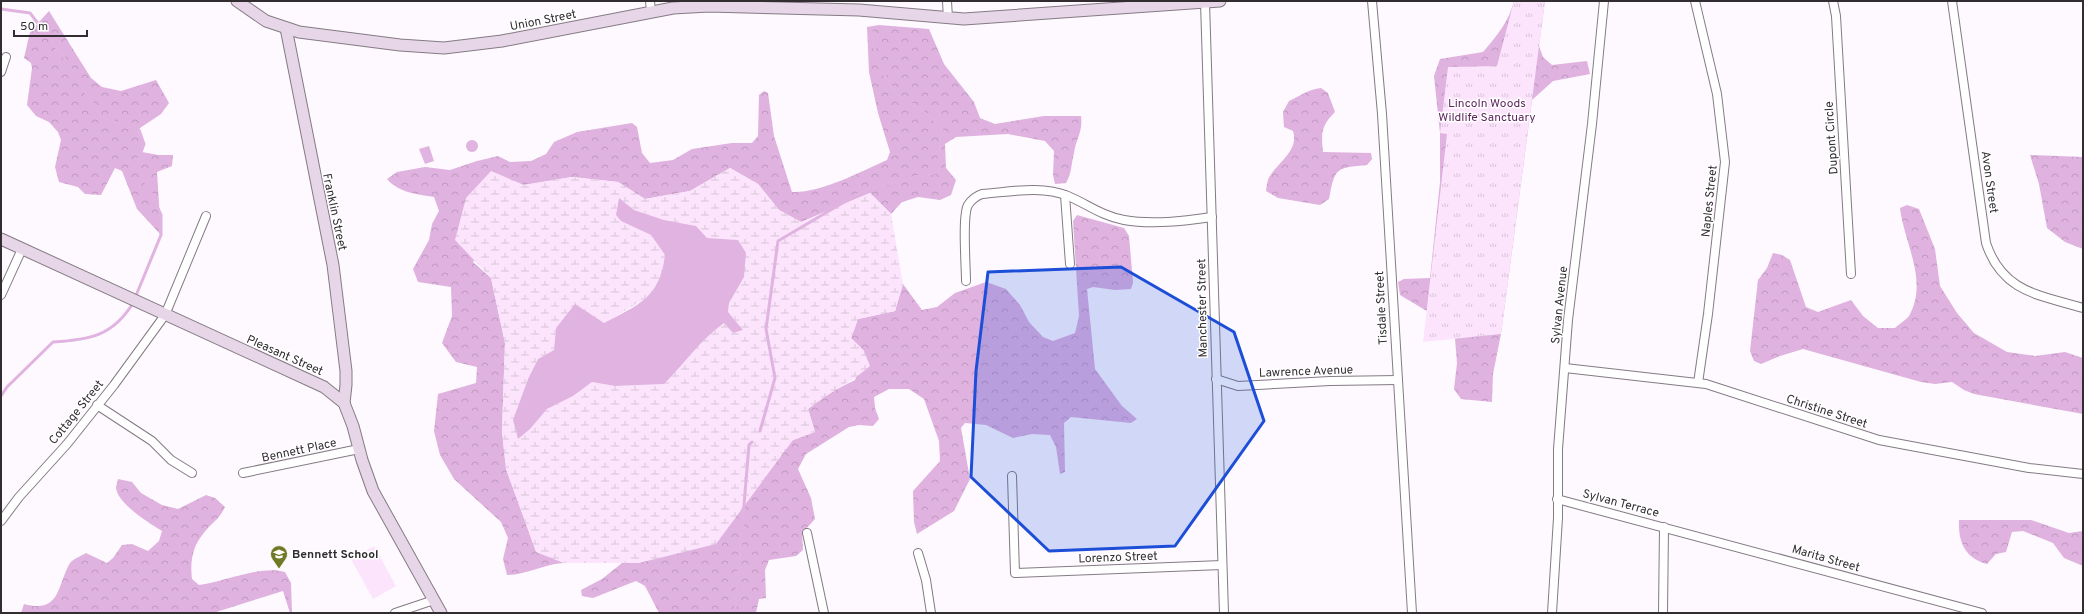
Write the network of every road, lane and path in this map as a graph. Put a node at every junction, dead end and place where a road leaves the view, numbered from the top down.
1 (237, 1) edge
2 (947, 1) edge
3 (1220, 1) edge
4 (1372, 1) edge
5 (1604, 1) edge
6 (1695, 1) edge
7 (1833, 1) edge
8 (1952, 1) edge
9 (1205, 2) edge
10 (651, 7) edge
11 (948, 19) junction
12 (286, 28) junction
13 (6, 57) dead end
14 (1, 72) edge
15 (1065, 195) junction
16 (206, 216) dead end
17 (1212, 217) junction
18 (1, 239) edge
19 (22, 249) junction
20 (1070, 264) dead end
21 (1851, 274) dead end
22 (966, 281) dead end
23 (1, 295) edge
24 (2083, 308) edge
25 (165, 315) junction
26 (1565, 368) junction
27 (1216, 379) junction
28 (1398, 380) junction
29 (1698, 383) junction
30 (344, 403) junction
31 (97, 405) junction
32 (359, 449) junction
33 (192, 473) dead end
34 (243, 473) dead end
35 (2083, 474) edge
36 (1012, 476) dead end
37 (1558, 499) junction
38 (1, 521) edge
39 (1664, 527) junction
40 (807, 533) dead end
41 (918, 553) dead end
42 (1222, 565) junction
43 (434, 600) junction
44 (395, 613) edge
45 (441, 613) edge
46 (824, 613) edge
47 (931, 613) edge
48 (1224, 613) edge
49 (1412, 613) edge
50 (1552, 613) edge
51 (1663, 613) edge
52 (1982, 613) edge

1 - 12 street, Union Street
2 - 11 street
3 - 9 street, Union Street
4 - 28 street, Tisdale Street
5 - 26 street, Sylvan Avenue
6 - 29 street, Naples Street
7 - 21 street, Dupont Circle
8 - 24 street, Avon Street
9 - 11 street, Union Street
9 - 17 street, Manchester Street
10 - 11 street, Union Street
10 - 12 street, Union Street
12 - 30 street, Franklin Street
13 - 14 street
15 - 17 street
15 - 20 street
15 - 22 street
16 - 25 street, Cottage Street
17 - 27 street, Manchester Street
18 - 19 street, Pleasant Street
19 - 23 street
19 - 25 street, Pleasant Street
25 - 30 street, Pleasant Street
25 - 31 street, Cottage Street
26 - 29 street, Christine Street
26 - 37 street, Sylvan Avenue
27 - 28 street, Lawrence Avenue
27 - 42 street, Manchester Street
28 - 49 street, Tisdale Street
29 - 35 street, Christine Street
30 - 32 street, Pleasant Street
31 - 33 street
31 - 38 street, Cottage Street
32 - 34 street, Bennett Place
32 - 43 street, Pleasant Street
36 - 42 street, Lorenzo Street
37 - 39 street, Sylvan Terrace
37 - 50 street, Sylvan Avenue
39 - 51 street, Sylvan Terrace
39 - 52 street, Marita Street
40 - 46 street
41 - 47 street
42 - 48 street, Manchester Street
43 - 44 street
43 - 45 street, Pleasant Street

